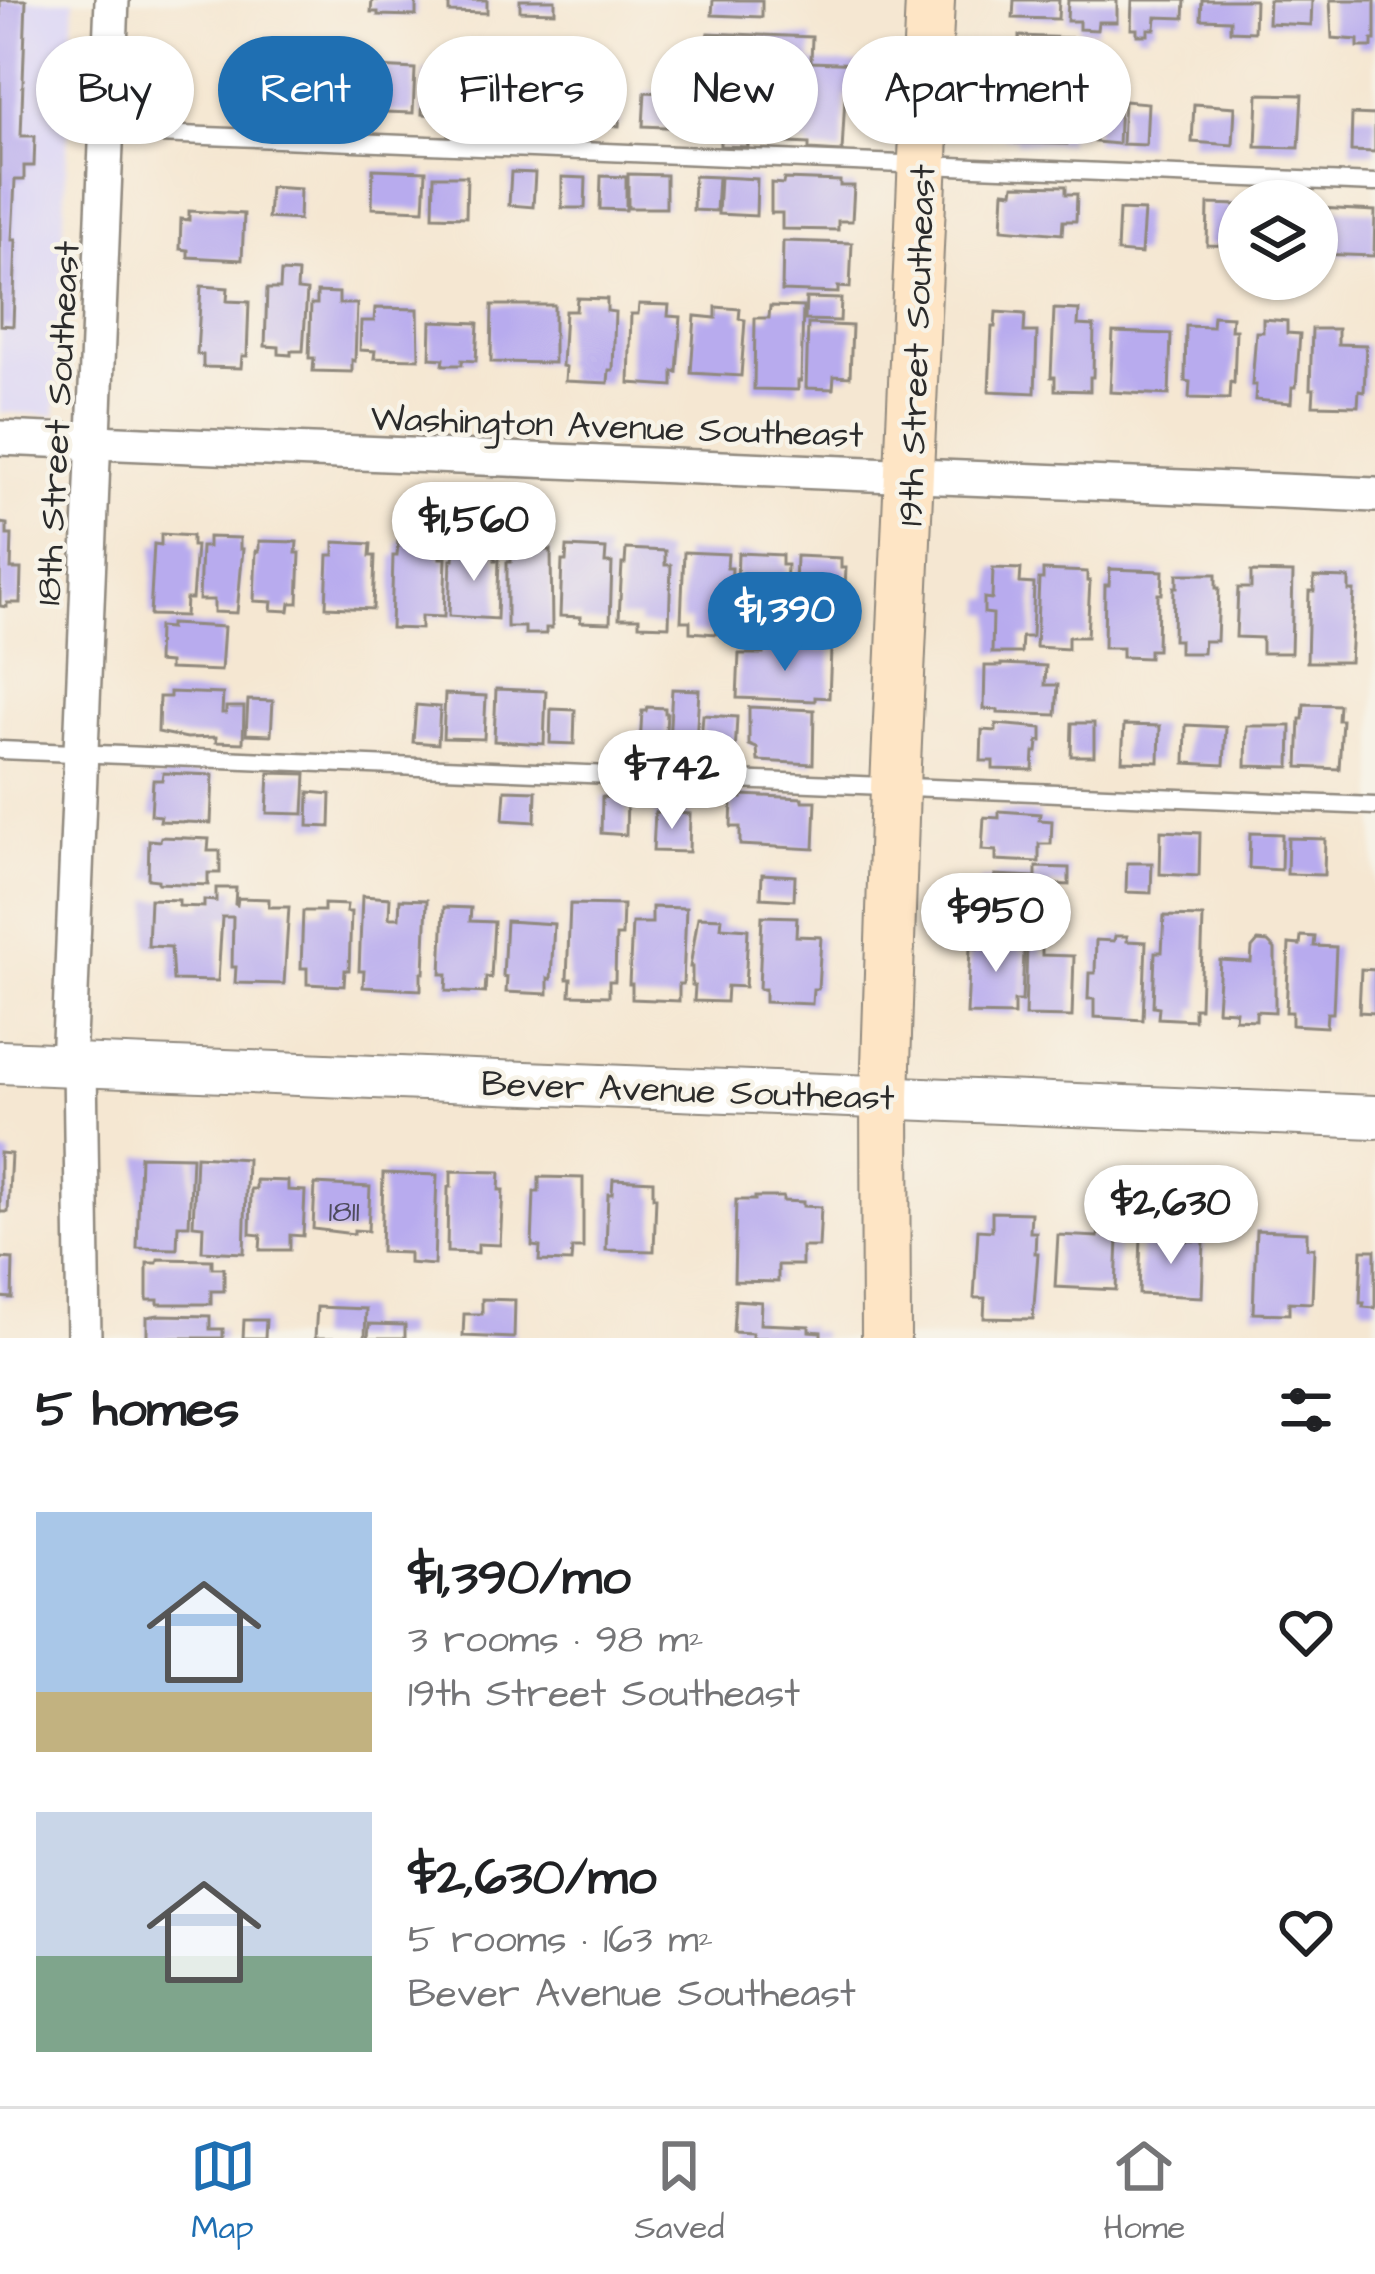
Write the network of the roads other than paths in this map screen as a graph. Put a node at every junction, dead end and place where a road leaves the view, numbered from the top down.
1 (112, 0) edge
2 (930, 0) edge
3 (111, 36) edge
4 (194, 135) edge
5 (107, 144) edge
6 (922, 164) junction
7 (1375, 183) edge
8 (0, 438) edge
9 (95, 442) junction
10 (909, 476) junction
11 (1375, 495) edge
12 (0, 750) edge
13 (79, 753) junction
14 (895, 787) junction
15 (1375, 806) edge
16 (0, 1062) edge
17 (74, 1065) junction
18 (885, 1097) junction
19 (1375, 1118) edge
20 (84, 1338) edge
21 (886, 1338) edge

1 - 3 street, 18th Street Southeast
2 - 6 main road, 19th Street Southeast
4 - 6 lane
5 - 9 street, 18th Street Southeast
6 - 7 lane
6 - 10 main road, 19th Street Southeast
8 - 9 street, Washington Avenue Southeast
9 - 10 street, Washington Avenue Southeast
9 - 13 street, 18th Street Southeast
10 - 11 street, Washington Avenue Southeast
10 - 14 main road, 19th Street Southeast
12 - 13 lane
13 - 14 lane
13 - 17 street, 18th Street Southeast
14 - 15 lane
14 - 18 main road, 19th Street Southeast
16 - 17 street, Bever Avenue Southeast
17 - 18 street, Bever Avenue Southeast
17 - 20 street, 18th Street Southeast
18 - 19 street, Bever Avenue Southeast
18 - 21 main road, 19th Street Southeast

